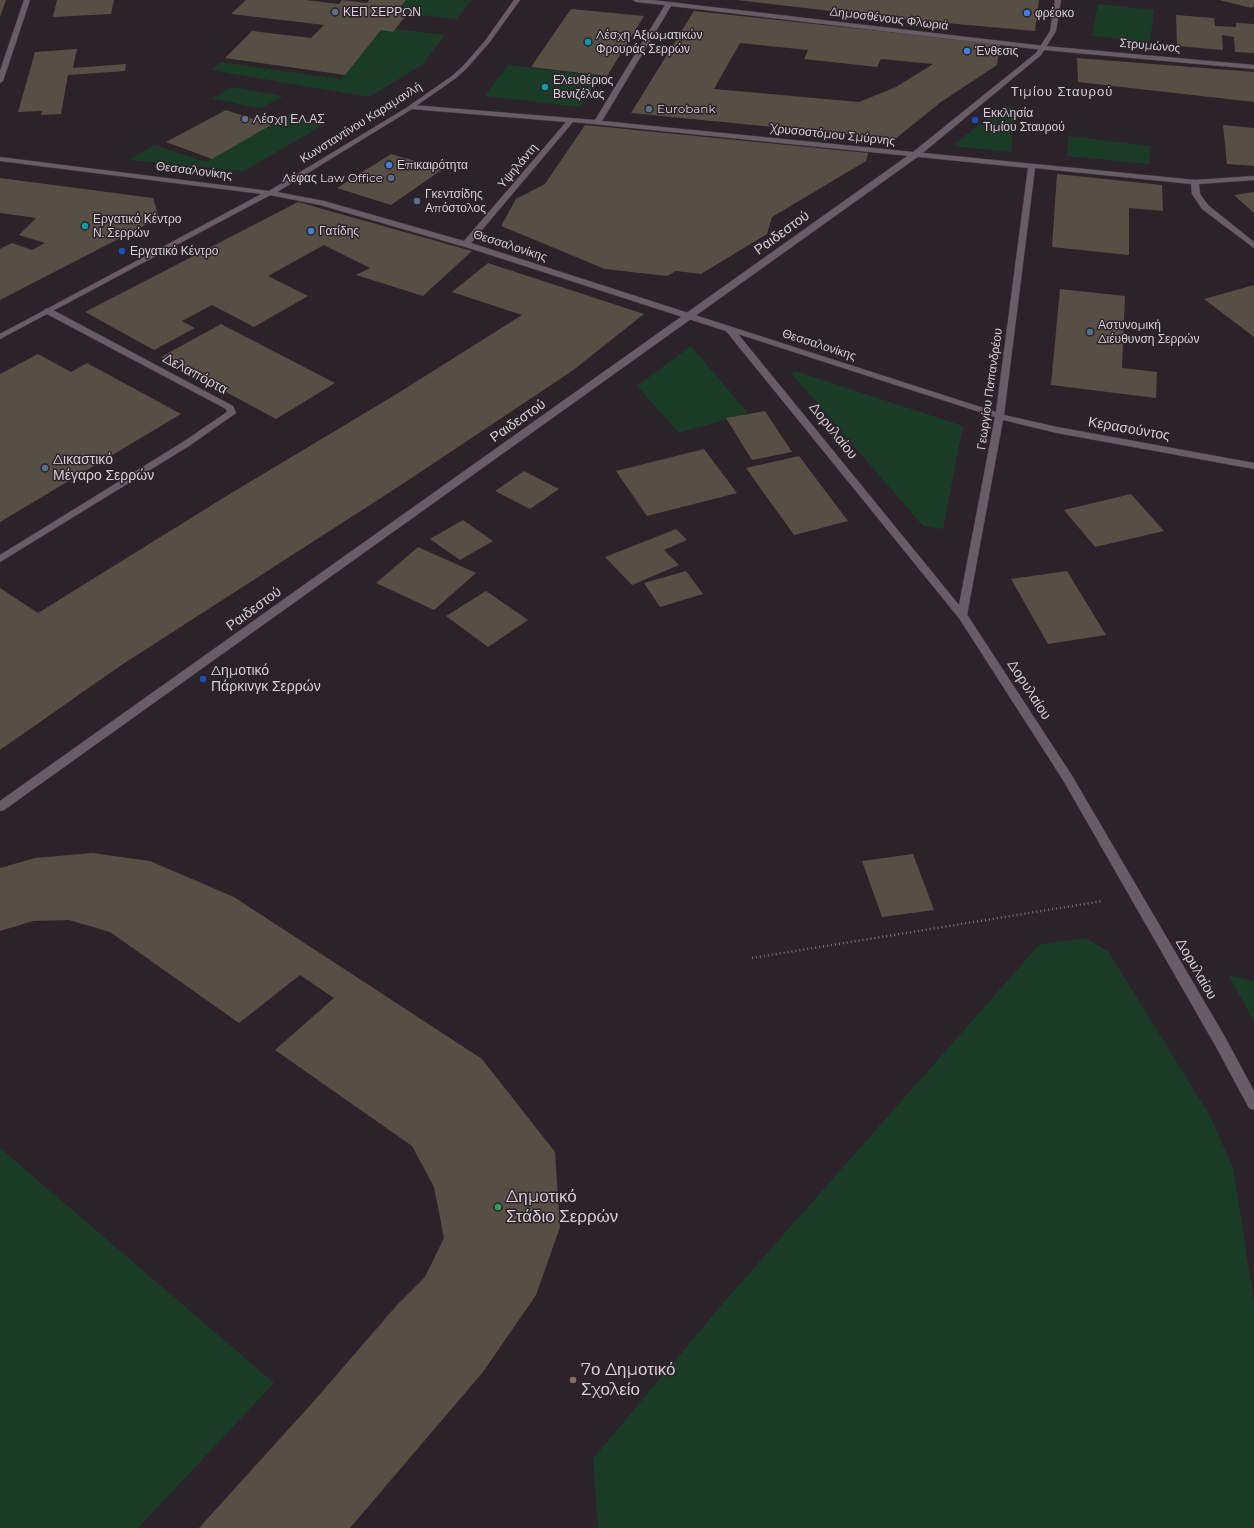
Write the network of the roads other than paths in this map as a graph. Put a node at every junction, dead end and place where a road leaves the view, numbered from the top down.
1 (27, 0) edge
2 (518, 0) edge
3 (636, 0) edge
4 (1058, 0) edge
5 (669, 4) junction
6 (1044, 48) junction
7 (1254, 67) edge
8 (0, 81) edge
9 (411, 107) junction
10 (571, 120) junction
11 (597, 123) junction
12 (916, 154) junction
13 (0, 159) edge
14 (1032, 166) junction
15 (1254, 178) edge
16 (1195, 182) junction
17 (270, 193) junction
18 (466, 244) junction
19 (1254, 246) edge
20 (48, 311) junction
21 (690, 316) junction
22 (728, 328) junction
23 (0, 337) edge
24 (999, 416) junction
25 (1254, 466) edge
26 (0, 558) edge
27 (962, 615) junction
28 (0, 807) edge
29 (1254, 1104) edge

1 - 8 street
2 - 9 street, Κωνσταντίνου Καραμανλή
3 - 5 street, Δημοσθένους Φλωριά
4 - 6 street
5 - 6 street, Δημοσθένους Φλωριά
5 - 11 street
6 - 7 street, Στρυμώνος
6 - 12 street, Ραιδεστού
9 - 10 street, Χρυσοστόμου Σμύρνης
9 - 17 street, Κωνσταντίνου Καραμανλή
10 - 11 street, Χρυσοστόμου Σμύρνης
10 - 18 street, Υψηλάντη
11 - 12 street, Χρυσοστόμου Σμύρνης
12 - 14 street, Χρυσοστόμου Σμύρνης
12 - 21 street, Ραιδεστού
13 - 17 street, Θεσσαλονίκης
14 - 16 street, Χρυσοστόμου Σμύρνης
14 - 24 street, Γεωργίου Παπανδρέου
15 - 16 street, Χρυσοστόμου Σμύρνης
16 - 19 street
17 - 18 street, Θεσσαλονίκης
17 - 20 street, Κωνσταντίνου Καραμανλή
18 - 21 street, Θεσσαλονίκης
20 - 23 street, Κωνσταντίνου Καραμανλή
20 - 26 street, Δελαπόρτα
21 - 22 street, Θεσσαλονίκης
21 - 28 street, Ραιδεστού
22 - 24 street, Θεσσαλονίκης
22 - 27 street, Δορυλαίου
24 - 25 street, Κερασούντος
24 - 27 street, Γεωργίου Παπανδρέου
27 - 29 street, Δορυλαίου

